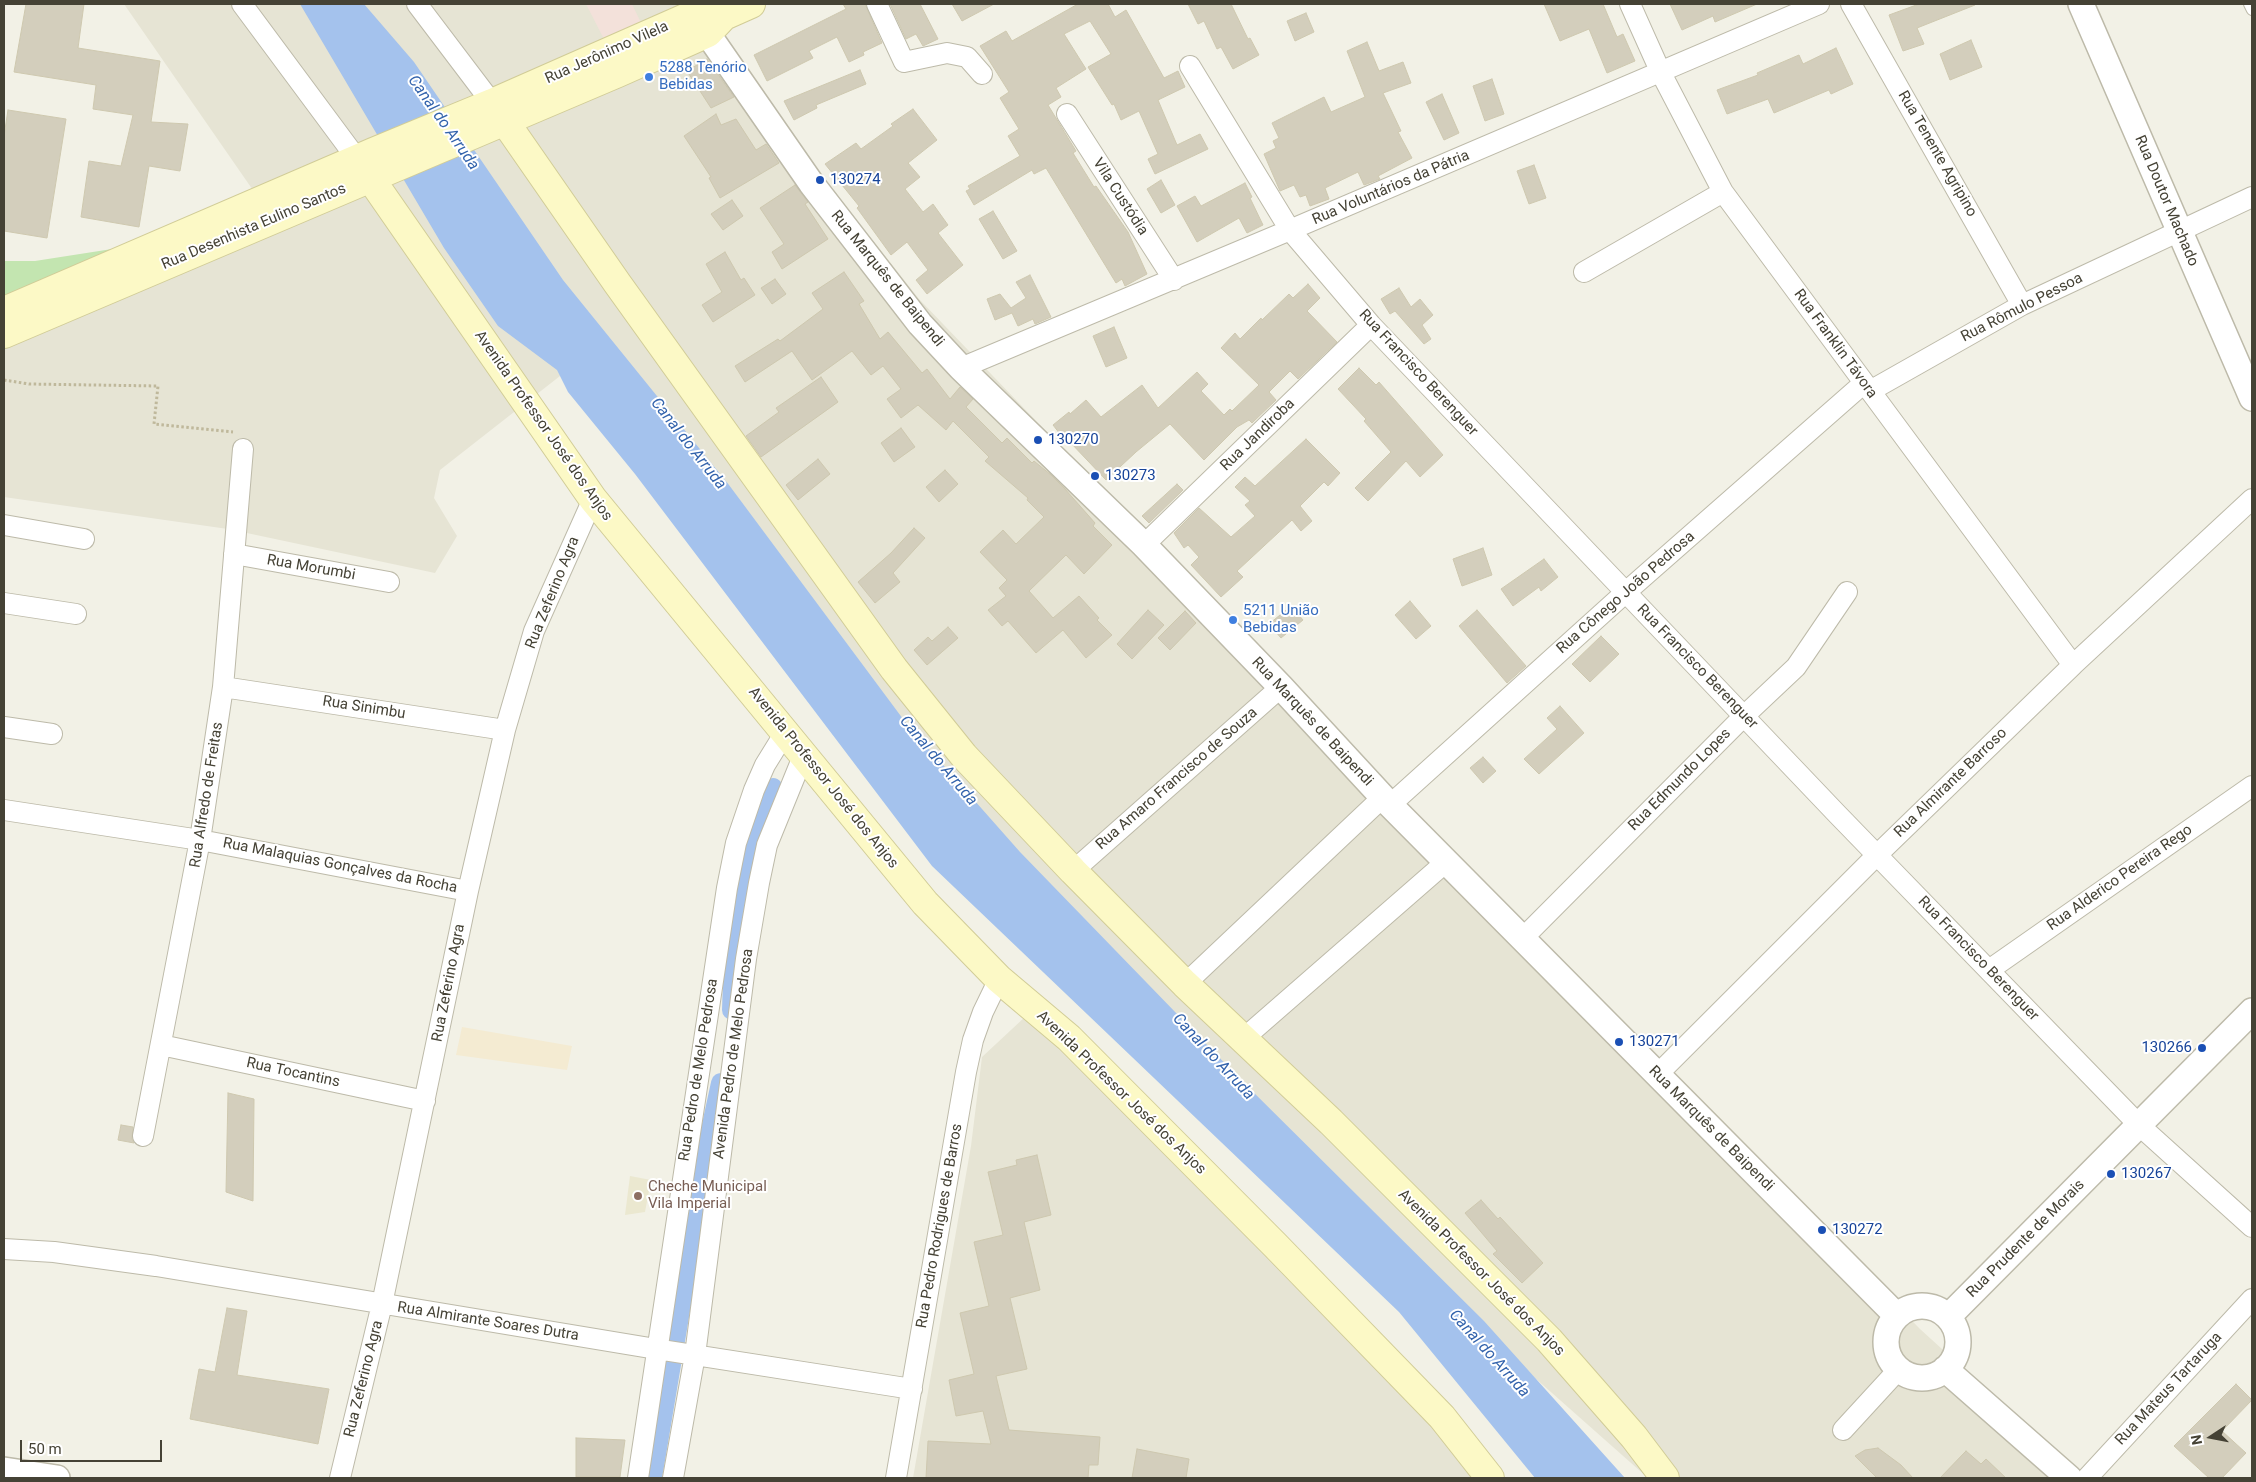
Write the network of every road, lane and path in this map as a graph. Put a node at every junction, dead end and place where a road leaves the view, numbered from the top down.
1 (242, 4) edge
2 (417, 4) edge
3 (751, 4) edge
4 (877, 4) edge
5 (1630, 4) edge
6 (1820, 4) edge
7 (1851, 4) edge
8 (2081, 4) edge
9 (2249, 4) edge
10 (2252, 10) edge
11 (704, 17) edge
12 (1190, 66) dead end
13 (1661, 73) junction
14 (982, 74) dead end
15 (499, 112) junction
16 (1067, 114) dead end
17 (371, 165) junction
18 (1723, 192) junction
19 (2252, 197) edge
20 (1290, 230) junction
21 (2179, 232) junction
22 (1584, 272) dead end
23 (1174, 280) junction
24 (2022, 305) junction
25 (4, 311) edge
26 (1371, 326) junction
27 (4, 334) edge
28 (961, 368) junction
29 (4, 380) edge
30 (1867, 387) junction
31 (2252, 398) edge
32 (243, 449) joint
33 (2252, 499) edge
34 (593, 500) junction
35 (4, 525) edge
36 (84, 539) dead end
37 (1144, 545) junction
38 (234, 554) junction
39 (388, 582) dead end
40 (1626, 592) junction
41 (1847, 592) dead end
42 (4, 603) edge
43 (76, 614) dead end
44 (2072, 665) junction
45 (223, 686) junction
46 (1281, 687) junction
47 (1744, 716) junction
48 (4, 727) edge
49 (505, 730) junction
50 (786, 732) junction
51 (52, 734) dead end
52 (804, 754) junction
53 (2252, 786) edge
54 (1386, 801) junction
55 (4, 810) edge
56 (200, 840) junction
57 (1877, 855) junction
58 (1446, 862) junction
59 (1072, 871) junction
60 (468, 891) junction
61 (1522, 938) junction
62 (1989, 970) junction
63 (999, 979) junction
64 (1185, 984) junction
65 (2252, 1011) edge
66 (1243, 1038) junction
67 (161, 1045) junction
68 (1658, 1075) junction
69 (425, 1101) junction
70 (2140, 1126) junction
71 (143, 1136) dead end
72 (2252, 1227) edge
73 (4, 1249) edge
74 (2252, 1299) edge
75 (382, 1304) junction
76 (1898, 1316) junction
77 (1948, 1317) junction
78 (660, 1350) junction
79 (692, 1355) junction
80 (1899, 1369) junction
81 (1945, 1369) junction
82 (912, 1389) junction
83 (1843, 1430) dead end
84 (4, 1470) edge
85 (57, 1478) edge
86 (340, 1478) edge
87 (638, 1478) edge
88 (673, 1478) edge
89 (896, 1478) edge
90 (1490, 1478) edge
91 (1665, 1478) edge
92 (2068, 1478) edge
93 (2087, 1478) edge

1 - 17 street, Avenida Professor José dos Anjos
2 - 15 street
3 - 11 main road, Rua Jerônimo Vilela
4 - 14 street
5 - 13 street, Rua Franklin Távora
6 - 13 street, Rua Voluntários da Pátria
7 - 24 street, Rua Tenente Agripino
8 - 21 street, Rua Doutor Machado
9 - 10 lane
11 - 15 main road, Rua Jerônimo Vilela
11 - 28 street, Rua Marquês de Baipendi
12 - 20 street, Rua Francisco Berenguer
13 - 18 street, Rua Franklin Távora
13 - 20 street, Rua Voluntários da Pátria
15 - 17 main road, Rua Desenhista Eulino Santos
15 - 59 main road, Avenida Professor José dos Anjos
16 - 23 street, Vila Custódia
17 - 25 main road, Rua Desenhista Eulino Santos
17 - 27 main road, Rua Desenhista Eulino Santos
17 - 34 main road, Avenida Professor José dos Anjos
18 - 22 street
18 - 30 street, Rua Franklin Távora
19 - 21 street, Rua Rômulo Pessoa
20 - 23 street, Rua Voluntários da Pátria
20 - 26 street, Rua Francisco Berenguer
21 - 24 street, Rua Rômulo Pessoa
21 - 31 street, Rua Doutor Machado
23 - 28 street, Rua Voluntários da Pátria
24 - 30 street, Rua Rômulo Pessoa
26 - 37 street, Rua Jandiroba
26 - 40 street, Rua Francisco Berenguer
28 - 37 street, Rua Marquês de Baipendi
29 - 32 path
30 - 40 street, Rua Cônego João Pedrosa
30 - 44 street, Rua Franklin Távora
32 - 38 street, Rua Alfredo de Freitas
33 - 44 street, Rua Almirante Barroso
34 - 49 street, Rua Zeferino Agra
34 - 50 main road, Avenida Professor José dos Anjos
35 - 36 street
37 - 46 street, Rua Marquês de Baipendi
38 - 39 street, Rua Morumbi
38 - 45 street, Rua Alfredo de Freitas
40 - 47 street, Rua Francisco Berenguer
40 - 54 street, Rua Cônego João Pedrosa
41 - 47 street, Rua Edmundo Lopes
42 - 43 street
44 - 57 street, Rua Almirante Barroso
45 - 49 street, Rua Sinimbu
45 - 56 street, Rua Alfredo de Freitas
46 - 54 street, Rua Marquês de Baipendi
46 - 59 street, Rua Amaro Francisco de Souza
47 - 57 street, Rua Francisco Berenguer
47 - 61 street, Rua Edmundo Lopes
48 - 51 street
49 - 60 street, Rua Zeferino Agra
50 - 52 main road, Avenida Professor José dos Anjos
50 - 78 street, Rua Pedro de Melo Pedrosa
52 - 63 main road, Avenida Professor José dos Anjos
52 - 79 street, Avenida Pedro de Melo Pedrosa
53 - 62 street, Rua Alderico Pereira Rego
54 - 58 street, Rua Marquês de Baipendi
54 - 64 street, Rua Cônego João Pedrosa
55 - 56 street, Rua Malaquias Gonçalves da Rocha
56 - 60 street, Rua Malaquias Gonçalves da Rocha
56 - 67 street, Rua Alfredo de Freitas
57 - 62 street, Rua Francisco Berenguer
57 - 68 street, Rua Almirante Barroso
58 - 61 street, Rua Marquês de Baipendi
58 - 66 street
59 - 64 main road, Avenida Professor José dos Anjos
60 - 69 street, Rua Zeferino Agra
61 - 68 street, Rua Marquês de Baipendi
62 - 70 street, Rua Francisco Berenguer
63 - 82 street, Rua Pedro Rodrigues de Barros
63 - 90 main road, Avenida Professor José dos Anjos
64 - 66 main road, Avenida Professor José dos Anjos
65 - 70 street, Rua Prudente de Morais
66 - 91 main road, Avenida Professor José dos Anjos
67 - 69 street, Rua Tocantins
67 - 71 street, Rua Alfredo de Freitas
68 - 76 street, Rua Marquês de Baipendi
69 - 75 street, Rua Zeferino Agra
70 - 72 street, Rua Francisco Berenguer
70 - 77 street, Rua Prudente de Morais
73 - 75 street, Rua Almirante Soares Dutra
74 - 93 street, Rua Mateus Tartaruga
75 - 78 street, Rua Almirante Soares Dutra
75 - 86 street, Rua Zeferino Agra
76 - 77 street
76 - 80 street
77 - 81 street
78 - 79 street, Rua Almirante Soares Dutra
78 - 87 street, Rua Pedro de Melo Pedrosa
79 - 82 street, Rua Almirante Soares Dutra
79 - 88 street, Avenida Pedro de Melo Pedrosa
80 - 81 street
80 - 83 street
81 - 92 street
82 - 89 street, Rua Pedro Rodrigues de Barros
84 - 85 street

